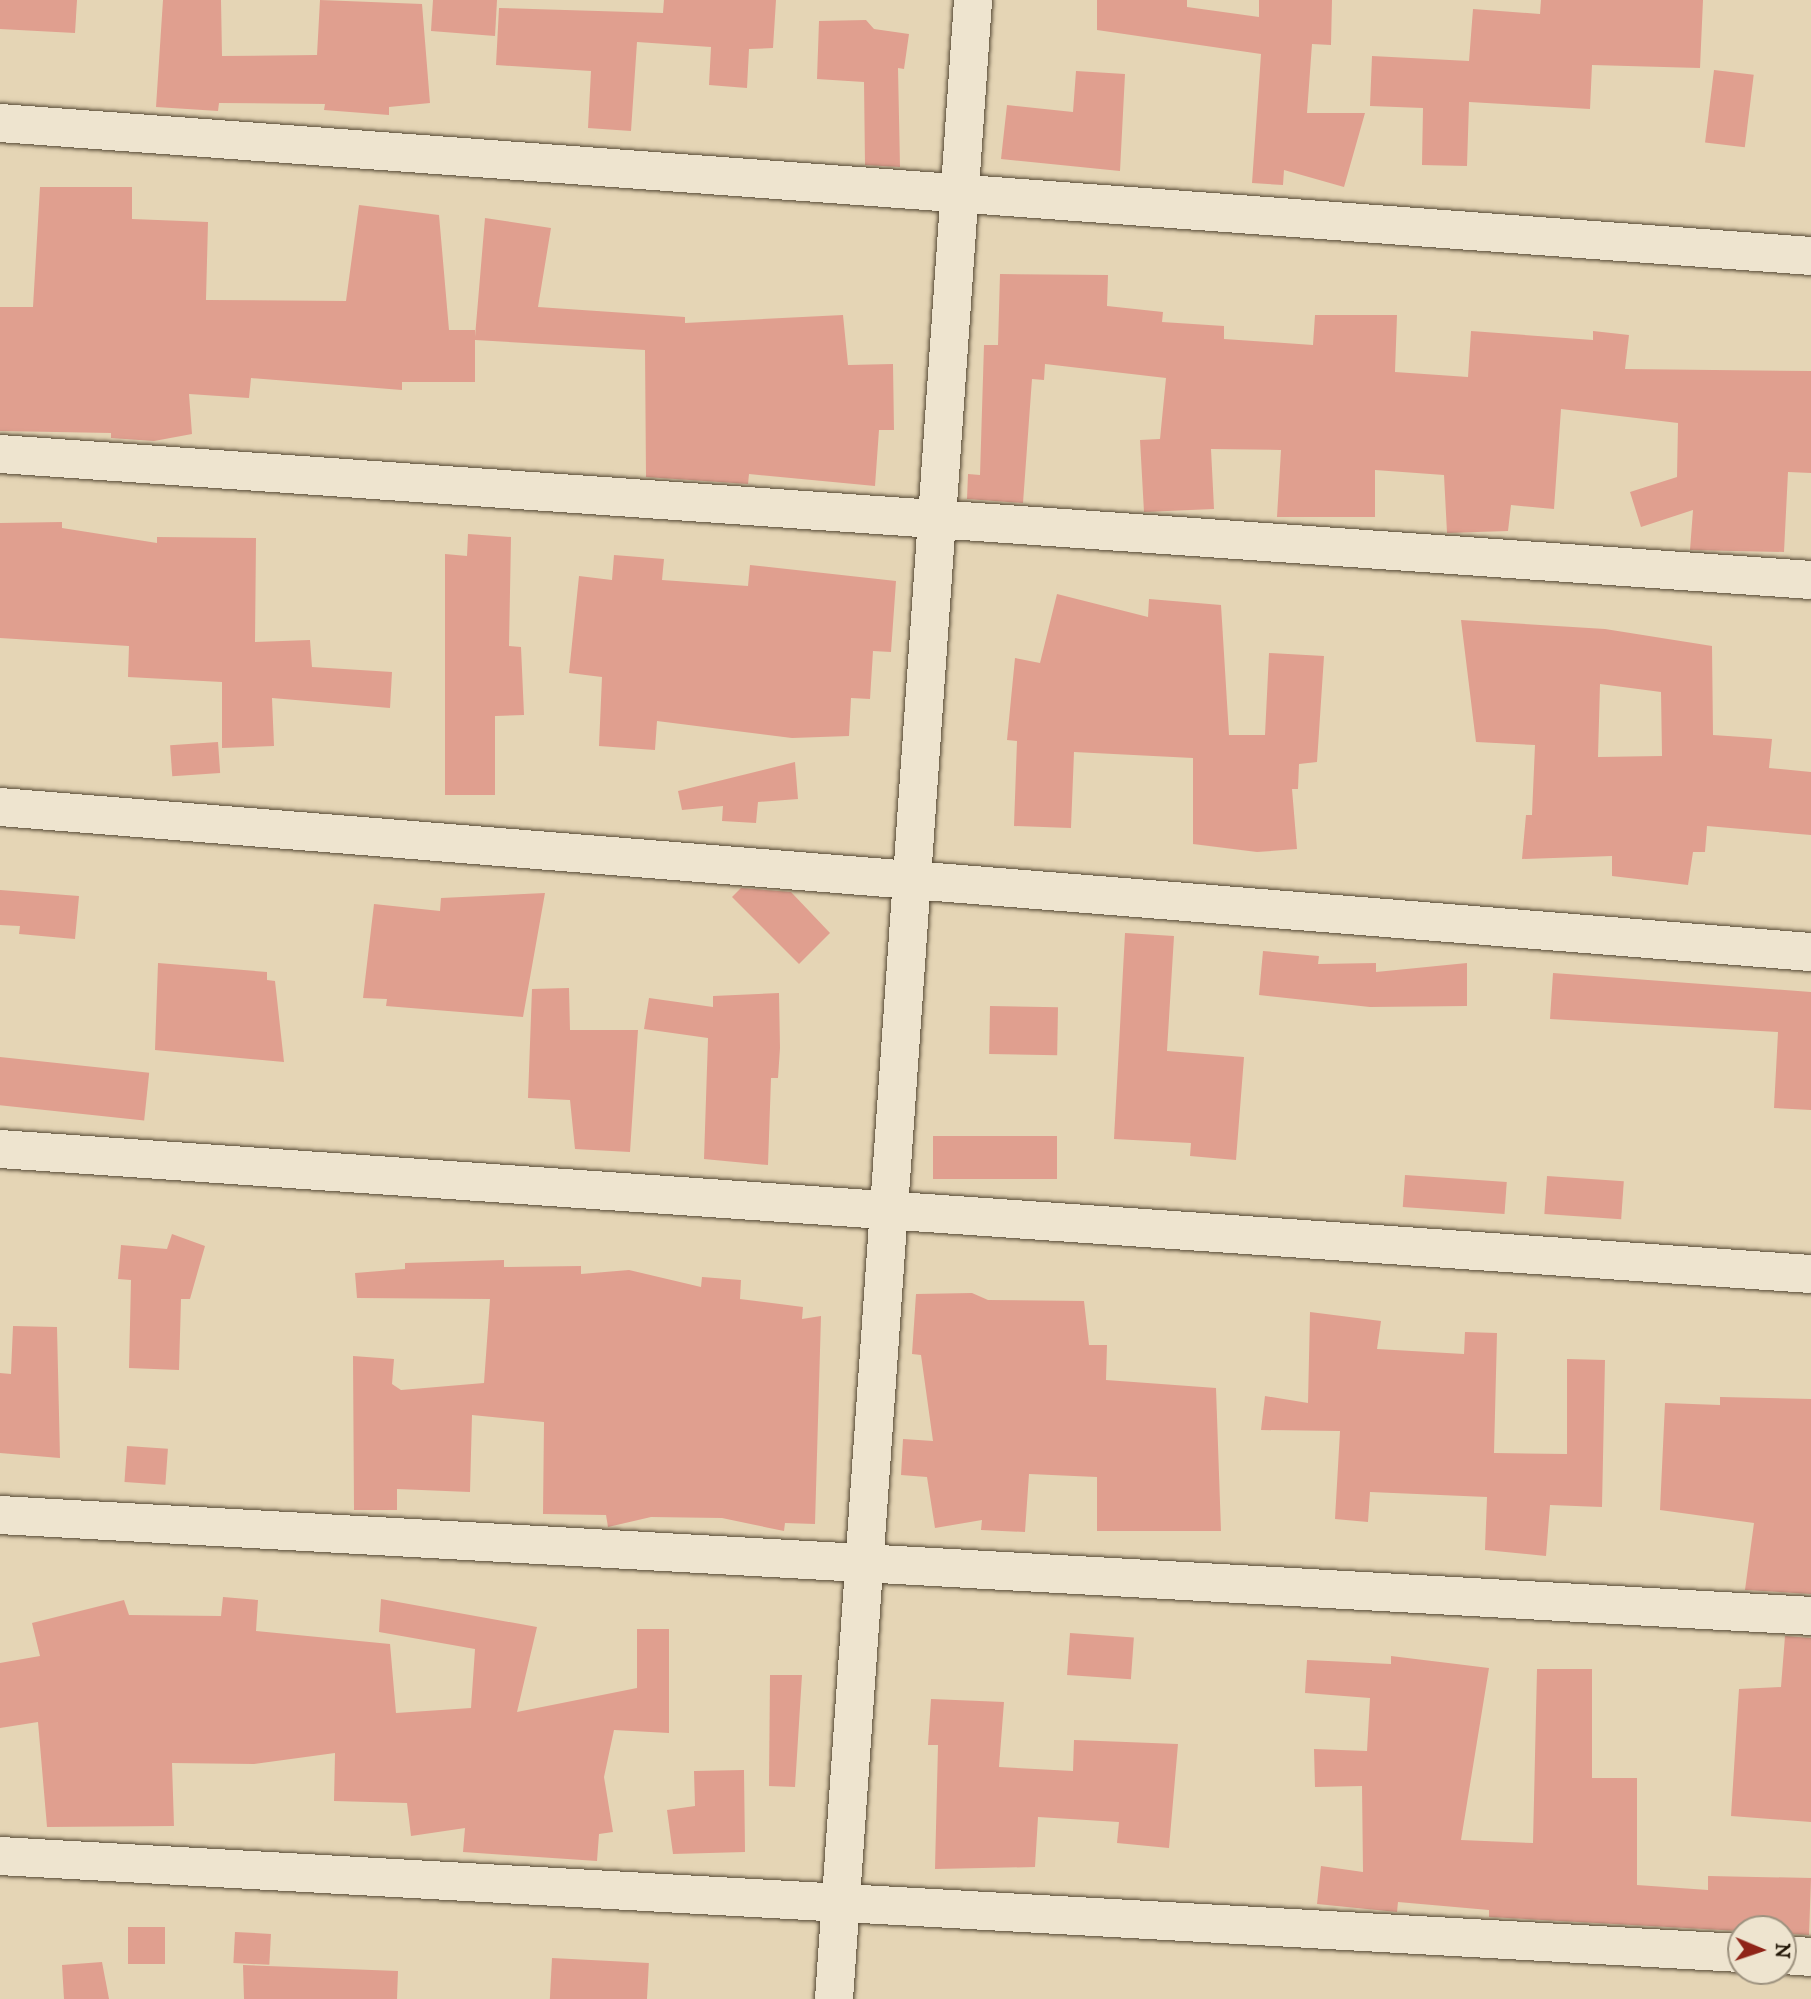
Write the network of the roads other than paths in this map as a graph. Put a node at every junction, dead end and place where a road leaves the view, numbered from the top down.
1 (973, 0) edge
2 (0, 123) edge
3 (959, 194) junction
4 (1811, 256) edge
5 (0, 454) edge
6 (937, 519) junction
7 (1811, 580) edge
8 (0, 807) edge
9 (912, 880) junction
10 (1811, 952) edge
11 (0, 1149) edge
12 (889, 1210) junction
13 (1811, 1274) edge
14 (0, 1515) edge
15 (864, 1564) junction
16 (1811, 1616) edge
17 (0, 1856) edge
18 (841, 1902) junction
19 (1727, 1952) edge
20 (834, 1999) edge

1 - 3 street
2 - 3 street
3 - 4 street
3 - 6 street
5 - 6 street
6 - 7 street
6 - 9 street
8 - 9 street
9 - 10 street
9 - 12 street
11 - 12 street
12 - 13 street
12 - 15 street
14 - 15 street
15 - 16 street
15 - 18 street
17 - 18 street
18 - 19 street
18 - 20 street

